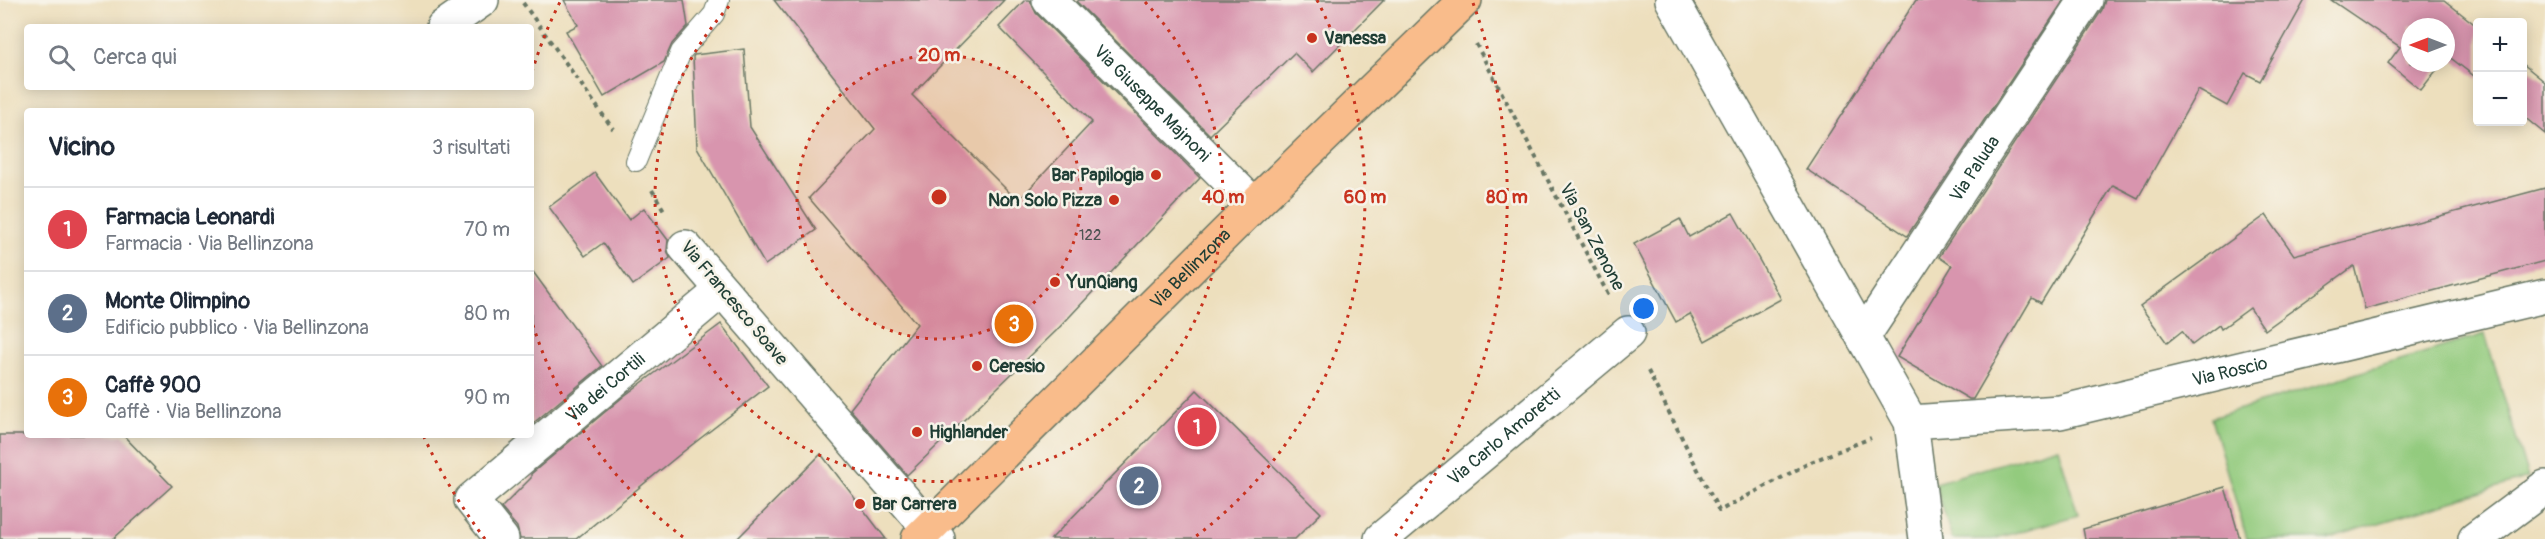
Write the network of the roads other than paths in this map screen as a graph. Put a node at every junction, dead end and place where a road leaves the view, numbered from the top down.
1 (482, 0) edge
2 (719, 0) edge
3 (1049, 0) edge
4 (1672, 0) edge
5 (2086, 0) edge
6 (1461, 4) edge
7 (447, 24) edge
8 (636, 161) road end
9 (1254, 205) junction
10 (685, 247) road end
11 (722, 290) junction
12 (2543, 298) edge
13 (1628, 333) road end
14 (1863, 337) junction
15 (1911, 422) junction
16 (2545, 487) edge
17 (929, 536) edge
18 (502, 539) edge
19 (1381, 539) edge
20 (1926, 539) edge
21 (2475, 539) edge

1 - 7 street
2 - 8 lane
3 - 9 street, Via Giuseppe Majnoni
4 - 14 street
5 - 14 street, Via Paluda
6 - 9 main road, Via Bellinzona
9 - 17 main road, Via Bellinzona
10 - 11 street, Via Francesco Soave
11 - 17 street, Via Francesco Soave
11 - 18 street, Via dei Cortili
12 - 15 street, Via Roscio
13 - 19 street, Via Carlo Amoretti
14 - 15 street
15 - 20 street
16 - 21 street

